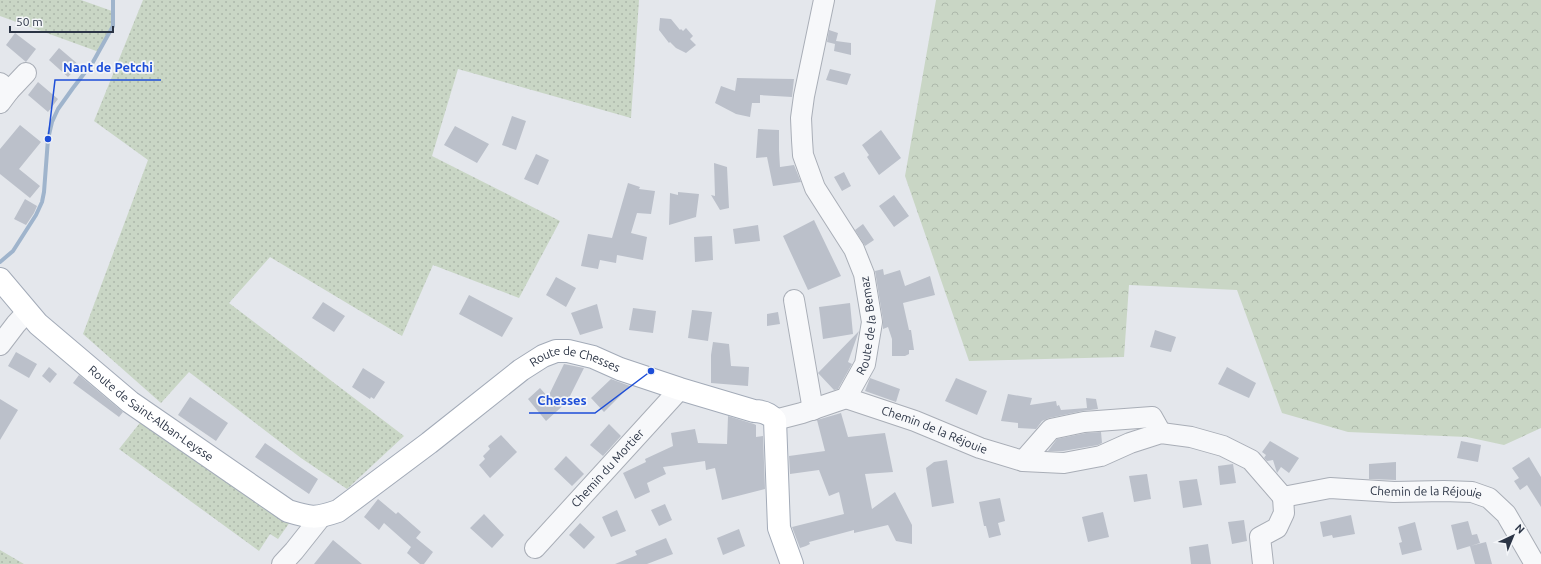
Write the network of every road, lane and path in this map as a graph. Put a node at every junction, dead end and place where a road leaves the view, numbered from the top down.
1 (824, 0) edge
2 (26, 73) dead end
3 (3, 92) edge
4 (0, 279) edge
5 (794, 300) dead end
6 (27, 312) junction
7 (0, 345) edge
8 (680, 390) junction
9 (846, 398) junction
10 (813, 410) junction
11 (775, 420) junction
12 (1161, 433) junction
13 (1024, 461) junction
14 (1283, 497) junction
15 (321, 517) junction
16 (535, 548) dead end
17 (787, 563) edge
18 (282, 564) edge
19 (1263, 564) edge
20 (1535, 564) edge

1 - 9 street, Route de la Bemaz
2 - 3 street
4 - 6 main road, Route de Saint-Alban-Leysse
5 - 10 street
6 - 7 street
6 - 15 main road, Route de Saint-Alban-Leysse
8 - 11 main road, Route de Chesses
8 - 15 main road, Route de Chesses
8 - 16 street, Chemin du Mortier
9 - 10 street
9 - 13 street, Chemin de la Réjouie
10 - 11 street
11 - 17 main road
12 - 13 street, Chemin de la Réjouie
12 - 13 street
12 - 14 street, Chemin de la Réjouie
14 - 19 street
14 - 20 street, Chemin de la Réjouie
15 - 18 street

